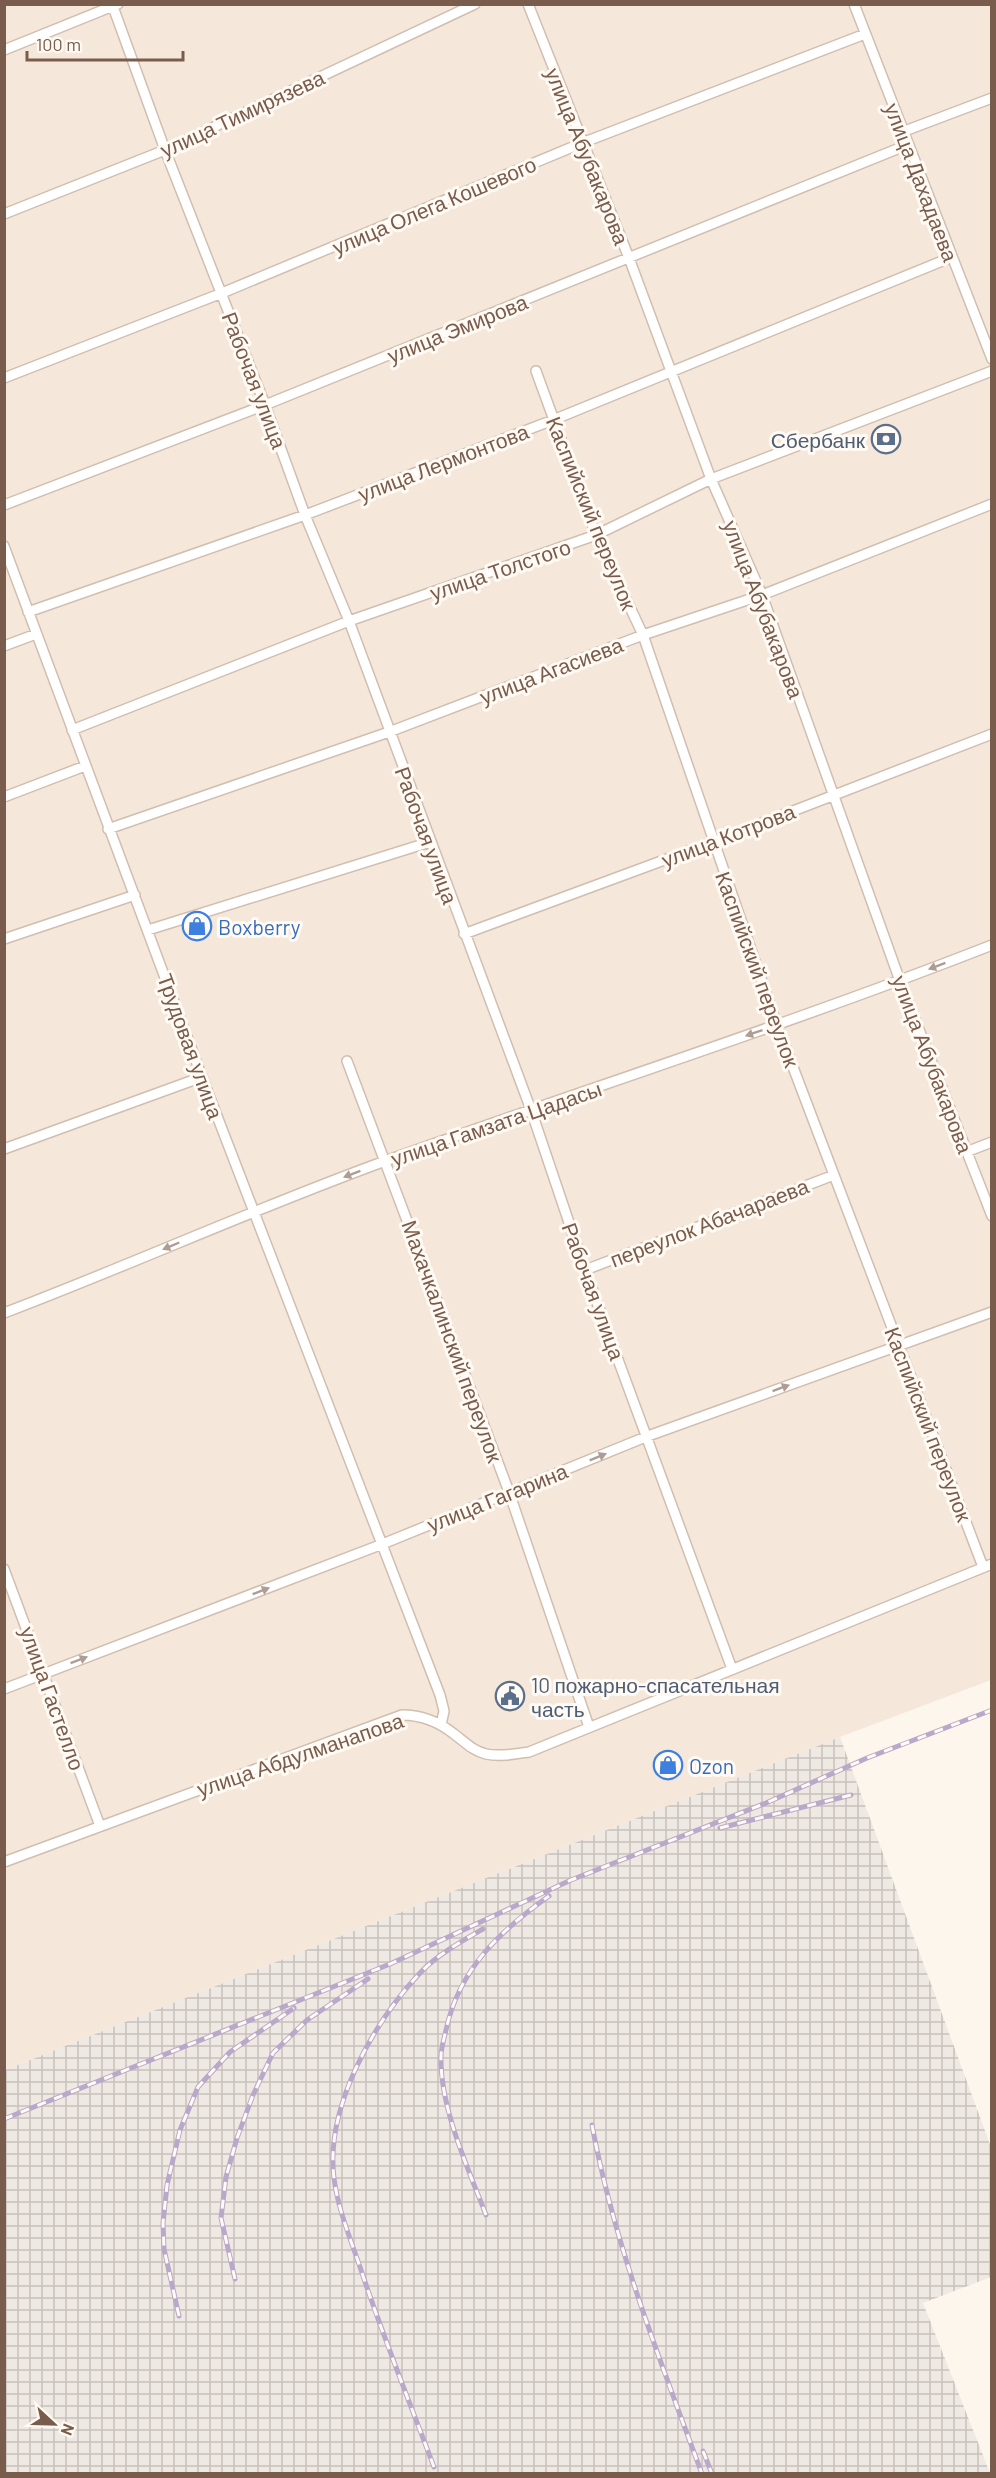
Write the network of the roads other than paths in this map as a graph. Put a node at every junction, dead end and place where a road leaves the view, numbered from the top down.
1 (475, 4) edge
2 (528, 4) edge
3 (854, 4) edge
4 (114, 5) edge
5 (865, 34) junction
6 (4, 50) edge
7 (992, 98) edge
8 (902, 132) junction
9 (582, 143) junction
10 (907, 145) junction
11 (165, 150) junction
12 (4, 214) edge
13 (952, 257) junction
14 (629, 258) junction
15 (222, 293) junction
16 (992, 359) edge
17 (671, 370) junction
18 (536, 371) dead end
19 (992, 371) edge
20 (4, 378) edge
21 (265, 405) junction
22 (553, 420) junction
23 (711, 479) junction
24 (992, 504) edge
25 (4, 505) edge
26 (304, 515) junction
27 (596, 536) junction
28 (4, 546) edge
29 (762, 595) junction
30 (28, 612) junction
31 (349, 621) junction
32 (36, 634) junction
33 (643, 635) junction
34 (4, 646) edge
35 (72, 730) junction
36 (389, 732) junction
37 (992, 734) edge
38 (85, 766) junction
39 (833, 794) junction
40 (4, 797) edge
41 (108, 829) junction
42 (430, 842) junction
43 (713, 842) junction
44 (135, 895) junction
45 (148, 930) junction
46 (464, 934) junction
47 (4, 939) edge
48 (992, 945) edge
49 (900, 981) junction
50 (777, 1025) junction
51 (347, 1061) dead end
52 (202, 1077) junction
53 (531, 1110) junction
54 (992, 1142) edge
55 (4, 1149) edge
56 (966, 1152) junction
57 (386, 1161) junction
58 (834, 1175) junction
59 (254, 1211) junction
60 (992, 1216) edge
61 (585, 1270) junction
62 (992, 1312) edge
63 (4, 1313) edge
64 (898, 1345) junction
65 (648, 1436) junction
66 (509, 1492) junction
67 (380, 1545) junction
68 (987, 1565) edge
69 (4, 1569) edge
70 (732, 1669) junction
71 (44, 1674) junction
72 (4, 1689) edge
73 (441, 1725) junction
74 (589, 1726) junction
75 (100, 1826) junction
76 (4, 1862) edge

1 - 11 street, улица Тимирязева
2 - 9 street, улица Абубакарова
3 - 5 street, улица Дахадаева
4 - 6 street
4 - 11 street, Рабочая улица
5 - 8 street, улица Дахадаева
5 - 9 street, улица Олега Кошевого
7 - 8 street
8 - 10 street, улица Дахадаева
9 - 14 street, улица Абубакарова
9 - 15 street, улица Олега Кошевого
10 - 13 street, улица Дахадаева
10 - 14 street, улица Эмирова
11 - 12 street, улица Тимирязева
11 - 15 street, Рабочая улица
13 - 16 street, улица Дахадаева
13 - 17 street, улица Лермонтова
14 - 17 street, улица Абубакарова
14 - 21 street, улица Эмирова
15 - 20 street, улица Олега Кошевого
15 - 21 street, Рабочая улица
17 - 22 street, улица Лермонтова
17 - 23 street, улица Абубакарова
18 - 22 street, Каспийский переулок
19 - 23 street, улица Толстого
21 - 25 street, улица Эмирова
21 - 26 street, Рабочая улица
22 - 26 street, улица Лермонтова
22 - 27 street, Каспийский переулок
23 - 27 street, улица Толстого
23 - 29 street, улица Абубакарова
24 - 29 street, улица Агасиева
26 - 30 street, улица Лермонтова
26 - 31 street, Рабочая улица
27 - 31 street, улица Толстого
27 - 33 street, Каспийский переулок
28 - 30 street, Трудовая улица
29 - 33 street, улица Агасиева
29 - 39 street, улица Абубакарова
30 - 32 street, Трудовая улица
31 - 35 street, улица Толстого
31 - 36 street, Рабочая улица
32 - 34 street
32 - 35 street, Трудовая улица
33 - 36 street, улица Агасиева
33 - 43 street, Каспийский переулок
35 - 38 street, Трудовая улица
36 - 41 street, улица Агасиева
36 - 42 street, Рабочая улица
37 - 39 street, улица Котрова
38 - 40 street
38 - 41 street, Трудовая улица
39 - 43 street, улица Котрова
39 - 49 street, улица Абубакарова
41 - 44 street, Трудовая улица
42 - 45 street
42 - 46 street, Рабочая улица
43 - 46 street, улица Котрова
43 - 50 street, Каспийский переулок
44 - 45 street, Трудовая улица
44 - 47 street
45 - 52 street, Трудовая улица
46 - 53 street, Рабочая улица
48 -> 49 street, улица Гамзата Цадасы
49 - 50 street, улица Гамзата Цадасы
49 - 56 street, улица Абубакарова
50 -> 53 street, улица Гамзата Цадасы
50 - 58 street, Каспийский переулок
51 - 57 street, Махачкалинский переулок
52 - 55 street
52 - 59 street, Трудовая улица
53 - 57 street, улица Гамзата Цадасы
53 - 61 street, Рабочая улица
54 - 56 street
56 - 60 street, улица Абубакарова
57 -> 59 street, улица Гамзата Цадасы
57 - 66 street, Махачкалинский переулок
58 - 61 street, переулок Абачараева
58 - 64 street, Каспийский переулок
59 -> 63 street, улица Гамзата Цадасы
59 - 67 street, Трудовая улица
61 - 65 street, Рабочая улица
62 - 64 street, улица Гагарина
65 -> 64 street, улица Гагарина
64 - 68 street, Каспийский переулок
66 -> 65 street, улица Гагарина
65 - 70 street, Рабочая улица
66 - 67 street, улица Гагарина
66 - 74 street, Махачкалинский переулок
71 -> 67 street, улица Гагарина
67 - 73 street, Трудовая улица
68 - 70 street, улица Абдулманапова
69 - 71 street, улица Гастелло
70 - 74 street, улица Абдулманапова
71 - 72 street, улица Гагарина
71 - 75 street, улица Гастелло
73 - 74 street, улица Абдулманапова
73 - 75 street, улица Абдулманапова
75 - 76 street, улица Абдулманапова

